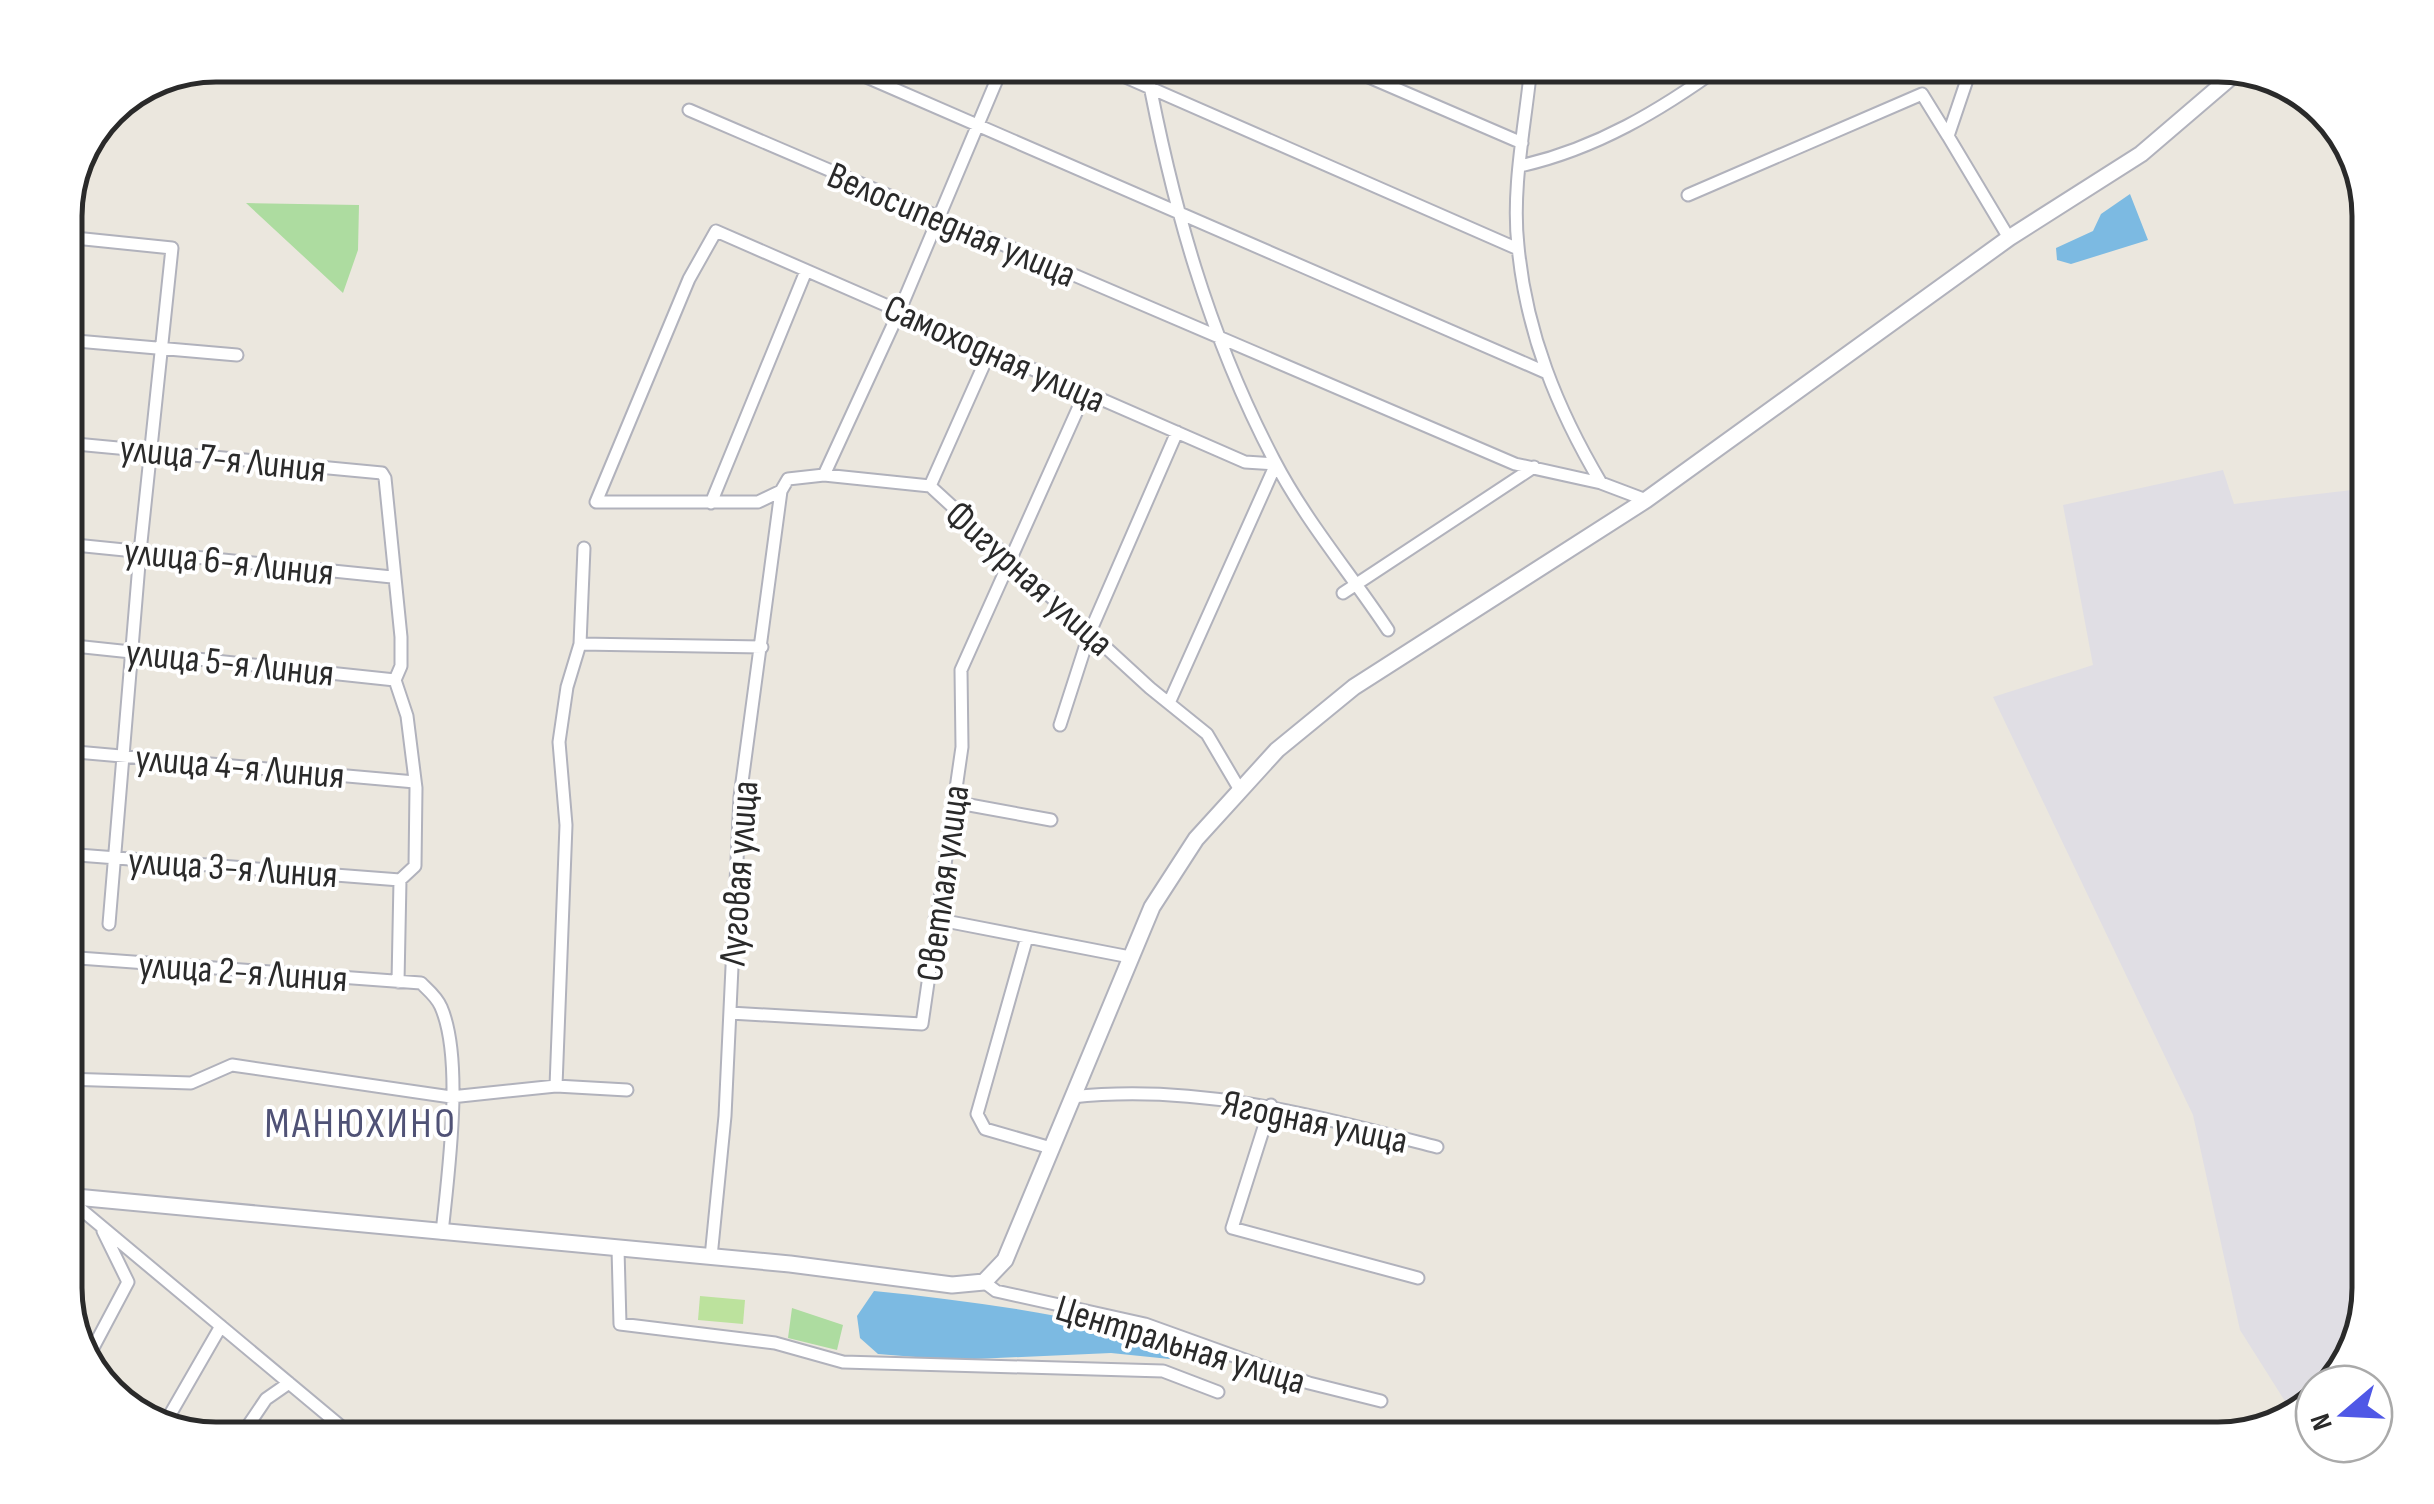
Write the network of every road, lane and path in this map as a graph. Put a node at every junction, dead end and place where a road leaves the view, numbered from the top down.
1 (878, 82) edge
2 (995, 82) edge
3 (1138, 82) edge
4 (1149, 82) edge
5 (1380, 82) edge
6 (1529, 82) edge
7 (1699, 82) edge
8 (1966, 82) edge
9 (2223, 83) edge
10 (1150, 87) junction
11 (689, 110) dead end
12 (976, 124) junction
13 (1948, 136) junction
14 (1522, 143) junction
15 (1520, 166) junction
16 (1688, 196) dead end
17 (1176, 211) junction
18 (936, 217) junction
19 (2009, 238) junction
20 (83, 240) edge
21 (1518, 250) junction
22 (806, 271) junction
23 (899, 312) junction
24 (1216, 339) junction
25 (83, 341) edge
26 (162, 348) junction
27 (990, 351) junction
28 (236, 355) dead end
29 (1545, 372) junction
30 (1085, 393) junction
31 (1177, 432) junction
32 (83, 444) edge
33 (150, 450) junction
34 (1276, 464) junction
35 (1534, 467) junction
36 (824, 475) junction
37 (1601, 483) junction
38 (930, 486) junction
39 (780, 492) junction
40 (1646, 500) junction
41 (596, 502) joint
42 (711, 503) junction
43 (83, 546) edge
44 (584, 548) dead end
45 (140, 552) junction
46 (1013, 562) junction
47 (392, 577) junction
48 (1357, 583) junction
49 (1343, 593) dead end
50 (1388, 630) dead end
51 (1090, 632) junction
52 (580, 644) junction
53 (762, 646) junction
54 (83, 647) edge
55 (132, 652) junction
56 (396, 680) junction
57 (1169, 703) junction
58 (1060, 725) dead end
59 (83, 752) edge
60 (125, 756) junction
61 (415, 782) junction
62 (1240, 790) junction
63 (953, 802) junction
64 (1051, 820) dead end
65 (83, 855) edge
66 (114, 858) junction
67 (400, 880) junction
68 (935, 919) junction
69 (109, 924) dead end
70 (1027, 937) junction
71 (1130, 957) junction
72 (83, 958) edge
73 (398, 982) junction
74 (730, 1012) junction
75 (83, 1080) edge
76 (556, 1086) junction
77 (627, 1090) dead end
78 (452, 1097) junction
79 (1072, 1097) junction
80 (1271, 1105) junction
81 (1051, 1148) junction
82 (1437, 1148) dead end
83 (83, 1198) edge
84 (83, 1212) edge
85 (101, 1227) junction
86 (442, 1233) junction
87 (618, 1249) junction
88 (712, 1257) junction
89 (1418, 1278) dead end
90 (984, 1282) junction
91 (221, 1326) junction
92 (95, 1346) edge
93 (289, 1383) junction
94 (1218, 1392) dead end
95 (1381, 1401) dead end
96 (171, 1413) edge
97 (251, 1421) edge
98 (334, 1421) edge

1 - 12 street
2 - 12 street
3 - 10 street
4 - 10 street
5 - 14 street
6 - 14 street
7 - 15 street
8 - 13 street
9 - 19 street
10 - 17 street
10 - 21 street
11 - 18 street, Велосипедная улица
12 - 17 street
12 - 18 street
13 - 16 street
13 - 19 street
14 - 15 street
15 - 21 street
17 - 24 street
17 - 29 street
18 - 23 street
18 - 24 street, Велосипедная улица
19 - 40 street
20 - 26 street
21 - 29 street
22 - 23 street, Самоходная улица
22 - 41 street, Самоходная улица
22 - 42 street
23 - 27 street, Самоходная улица
23 - 36 street
24 - 34 street
24 - 35 street, Велосипедная улица
25 - 26 street
26 - 28 street
26 - 33 street
27 - 30 street, Самоходная улица
27 - 38 street
29 - 37 street
30 - 31 street, Самоходная улица
30 - 46 street, Светлая улица
31 - 34 street, Самоходная улица
31 - 51 street
32 - 33 street, улица 7-я Линия
33 - 45 street
33 - 47 street, улица 7-я Линия
34 - 48 street
34 - 57 street
35 - 37 street, Велосипедная улица
35 - 48 street
36 - 38 street, Фигурная улица
36 - 39 street, Фигурная улица
37 - 40 street, Велосипедная улица
38 - 46 street, Фигурная улица
39 - 42 street, Фигурная улица
39 - 53 street, Луговая улица
40 - 62 street
41 - 42 street, Фигурная улица
43 - 45 street, улица 6-я Линия
44 - 52 street
45 - 47 street, улица 6-я Линия
45 - 55 street
46 - 51 street, Фигурная улица
46 - 63 street, Светлая улица
47 - 56 street
48 - 49 street
48 - 50 street
51 - 57 street, Фигурная улица
51 - 58 street
52 - 53 street
52 - 76 street
53 - 74 street, Луговая улица
54 - 55 street, улица 5-я Линия
55 - 56 street, улица 5-я Линия
55 - 60 street
56 - 61 street
57 - 62 street, Фигурная улица
59 - 60 street, улица 4-я Линия
60 - 61 street, улица 4-я Линия
60 - 66 street
61 - 67 street
62 - 71 street
63 - 64 street
63 - 68 street, Светлая улица
65 - 66 street, улица 3-я Линия
66 - 67 street, улица 3-я Линия
66 - 69 street
67 - 73 street
68 - 70 street
68 - 74 street, Светлая улица
70 - 71 street
70 - 81 street
71 - 79 street
72 - 73 street, улица 2-я Линия
73 - 78 street, улица 2-я Линия
74 - 88 street, Луговая улица
75 - 78 street
76 - 77 street
76 - 78 street
78 - 86 street
79 - 80 street, Ягодная улица
79 - 81 street
80 - 82 street, Ягодная улица
80 - 89 street
81 - 90 street
83 - 86 street
84 - 85 street
85 - 91 street
85 - 92 street
86 - 87 street
87 - 88 street
87 - 94 street
88 - 90 street
90 - 95 street, Центральная улица
91 - 93 street
91 - 96 street
93 - 97 street
93 - 98 street

